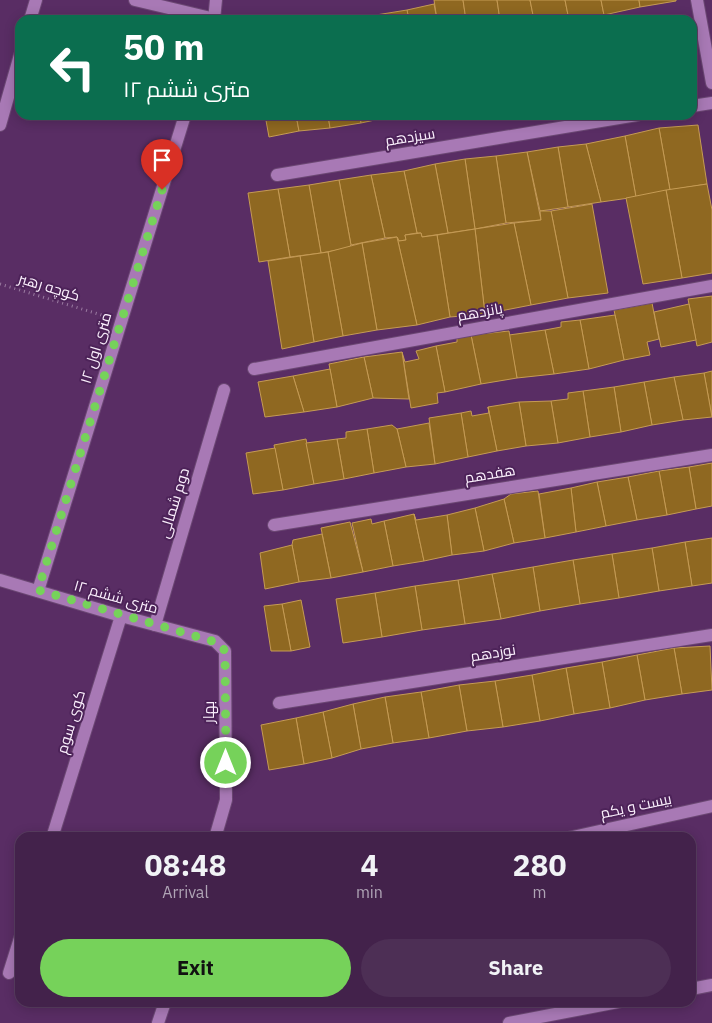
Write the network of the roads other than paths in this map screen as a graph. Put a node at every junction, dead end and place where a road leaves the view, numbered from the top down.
1 (36, 0) edge
2 (135, 0) edge
3 (216, 0) edge
4 (697, 0) edge
5 (32, 15) edge
6 (194, 15) edge
7 (214, 15) edge
8 (15, 73) edge
9 (712, 83) edge
10 (712, 102) edge
11 (697, 105) edge
12 (183, 120) edge
13 (608, 120) edge
14 (0, 126) edge
15 (277, 175) dead end
16 (712, 286) edge
17 (254, 369) dead end
18 (224, 390) dead end
19 (712, 455) edge
20 (274, 525) dead end
21 (0, 580) edge
22 (38, 590) junction
23 (121, 616) junction
24 (155, 625) junction
25 (712, 635) edge
26 (222, 646) joint
27 (279, 703) dead end
28 (712, 806) edge
29 (54, 832) edge
30 (216, 832) edge
31 (595, 832) edge
32 (15, 954) edge
33 (9, 974) dead end
34 (712, 985) edge
35 (696, 988) edge
36 (163, 1007) edge
37 (592, 1007) edge
38 (158, 1023) edge
39 (509, 1023) edge

1 - 5 street
2 - 6 street
3 - 7 street
4 - 9 street
8 - 14 street
10 - 11 street
12 - 22 street, ۱۲ متری اول
13 - 15 street, سیزدهم
16 - 17 street, پانزدهم
18 - 24 street, دوم شمالی
19 - 20 street, هفدهم
21 - 22 street, ۱۲ متری ششم
22 - 23 street, ۱۲ متری ششم
23 - 24 street, ۱۲ متری ششم
23 - 29 street, کوی سوم
24 - 26 street, ۱۲ متری ششم
25 - 27 street, نوزدهم
26 - 30 street, بهار
28 - 31 street, بیست و یکم
32 - 33 street
34 - 35 street
36 - 38 street
37 - 39 street

